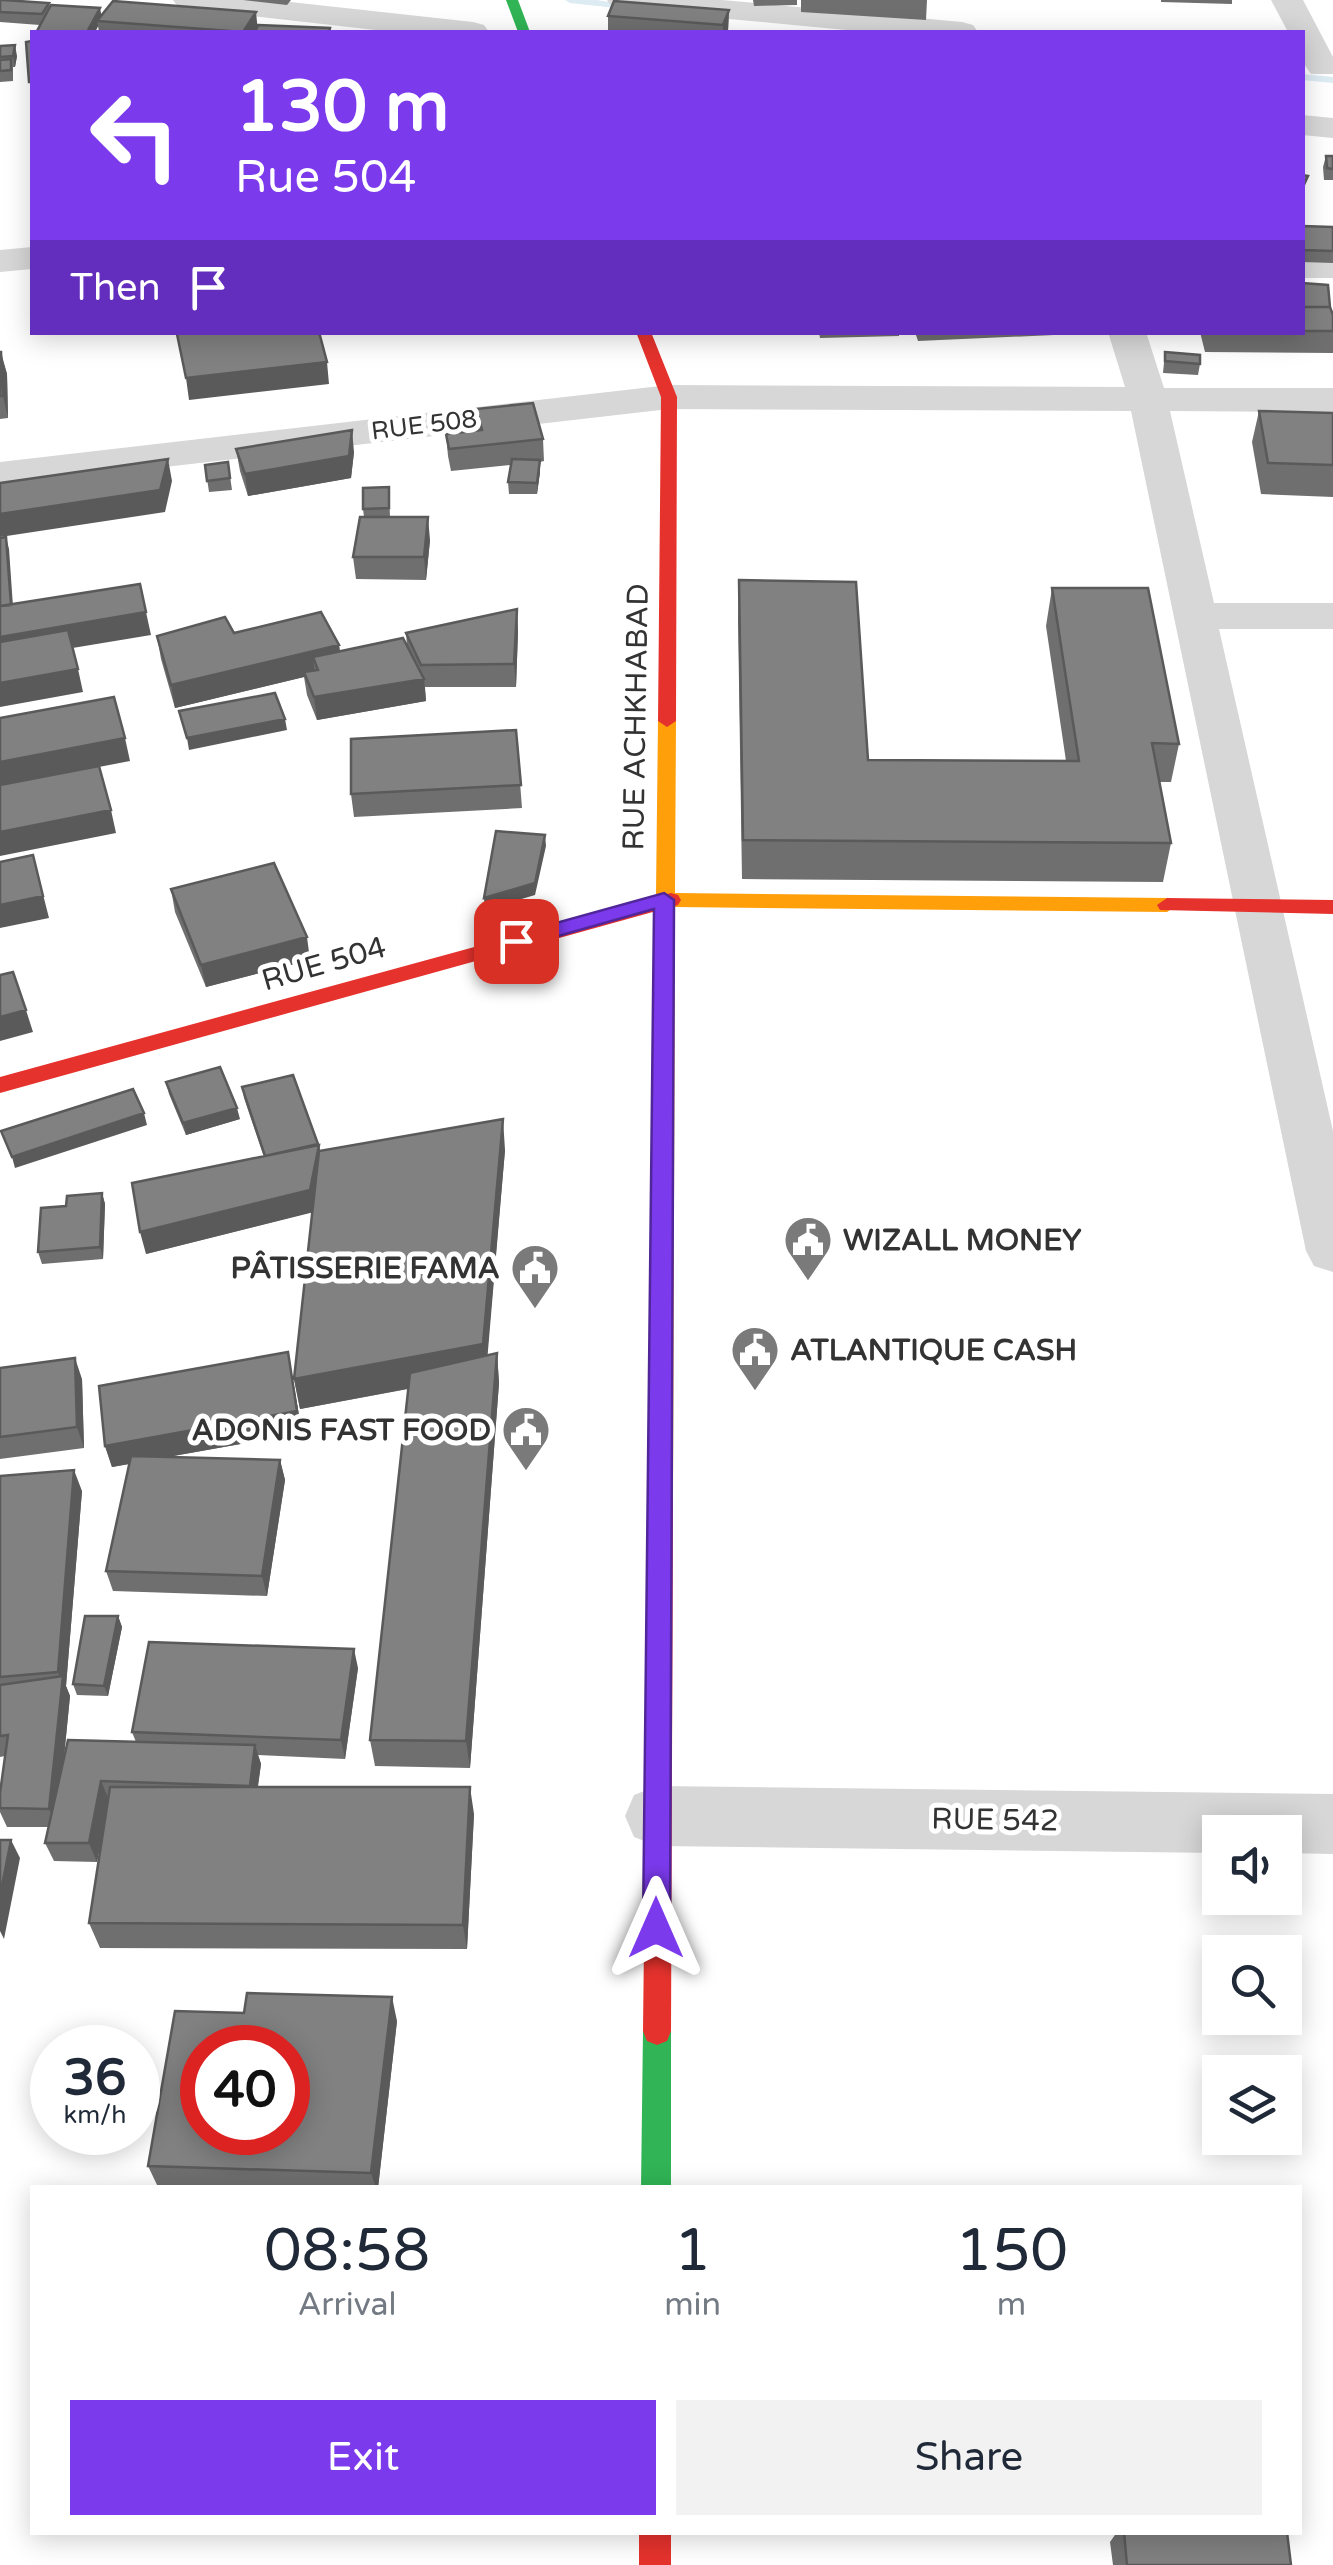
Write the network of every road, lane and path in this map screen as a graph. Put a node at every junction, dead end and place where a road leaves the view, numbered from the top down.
1 (190, 0) edge
2 (512, 0) edge
3 (623, 0) edge
4 (1287, 0) edge
5 (455, 30) edge
6 (523, 30) edge
7 (941, 30) edge
8 (1301, 30) edge
9 (1305, 38) edge
10 (1319, 67) edge
11 (1305, 125) edge
12 (1333, 128) edge
13 (30, 258) edge
14 (0, 260) edge
15 (1305, 267) edge
16 (1333, 267) edge
17 (644, 335) edge
18 (1128, 335) edge
19 (669, 397) junction
20 (1148, 399) junction
21 (1333, 400) edge
22 (0, 474) edge
23 (1194, 616) junction
24 (1333, 616) edge
25 (664, 900) junction
26 (1256, 906) junction
27 (1333, 907) edge
28 (0, 1085) edge
29 (1333, 1250) edge
30 (657, 1816) junction
31 (1333, 1824) edge
32 (656, 2185) edge
33 (655, 2535) edge
34 (655, 2565) edge

1 - 5 street
2 - 6 street
3 - 7 street
4 - 8 street
9 - 10 street
11 - 12 street
13 - 14 street
15 - 16 street
17 - 19 street, RUE ACHKHABAD
18 - 20 street
19 - 20 street, RUE 508
19 - 22 street, RUE 508
19 - 25 street, RUE ACHKHABAD
20 - 21 street, RUE 508
20 - 23 street
23 - 24 street
23 - 26 street
25 - 26 street, RUE 504
25 - 28 street, RUE 504
25 - 30 street, RUE ACHKHABAD
26 - 27 street, RUE 504
26 - 29 street
30 - 31 street, RUE 542
30 - 32 street, RUE ACHKHABAD
33 - 34 street

